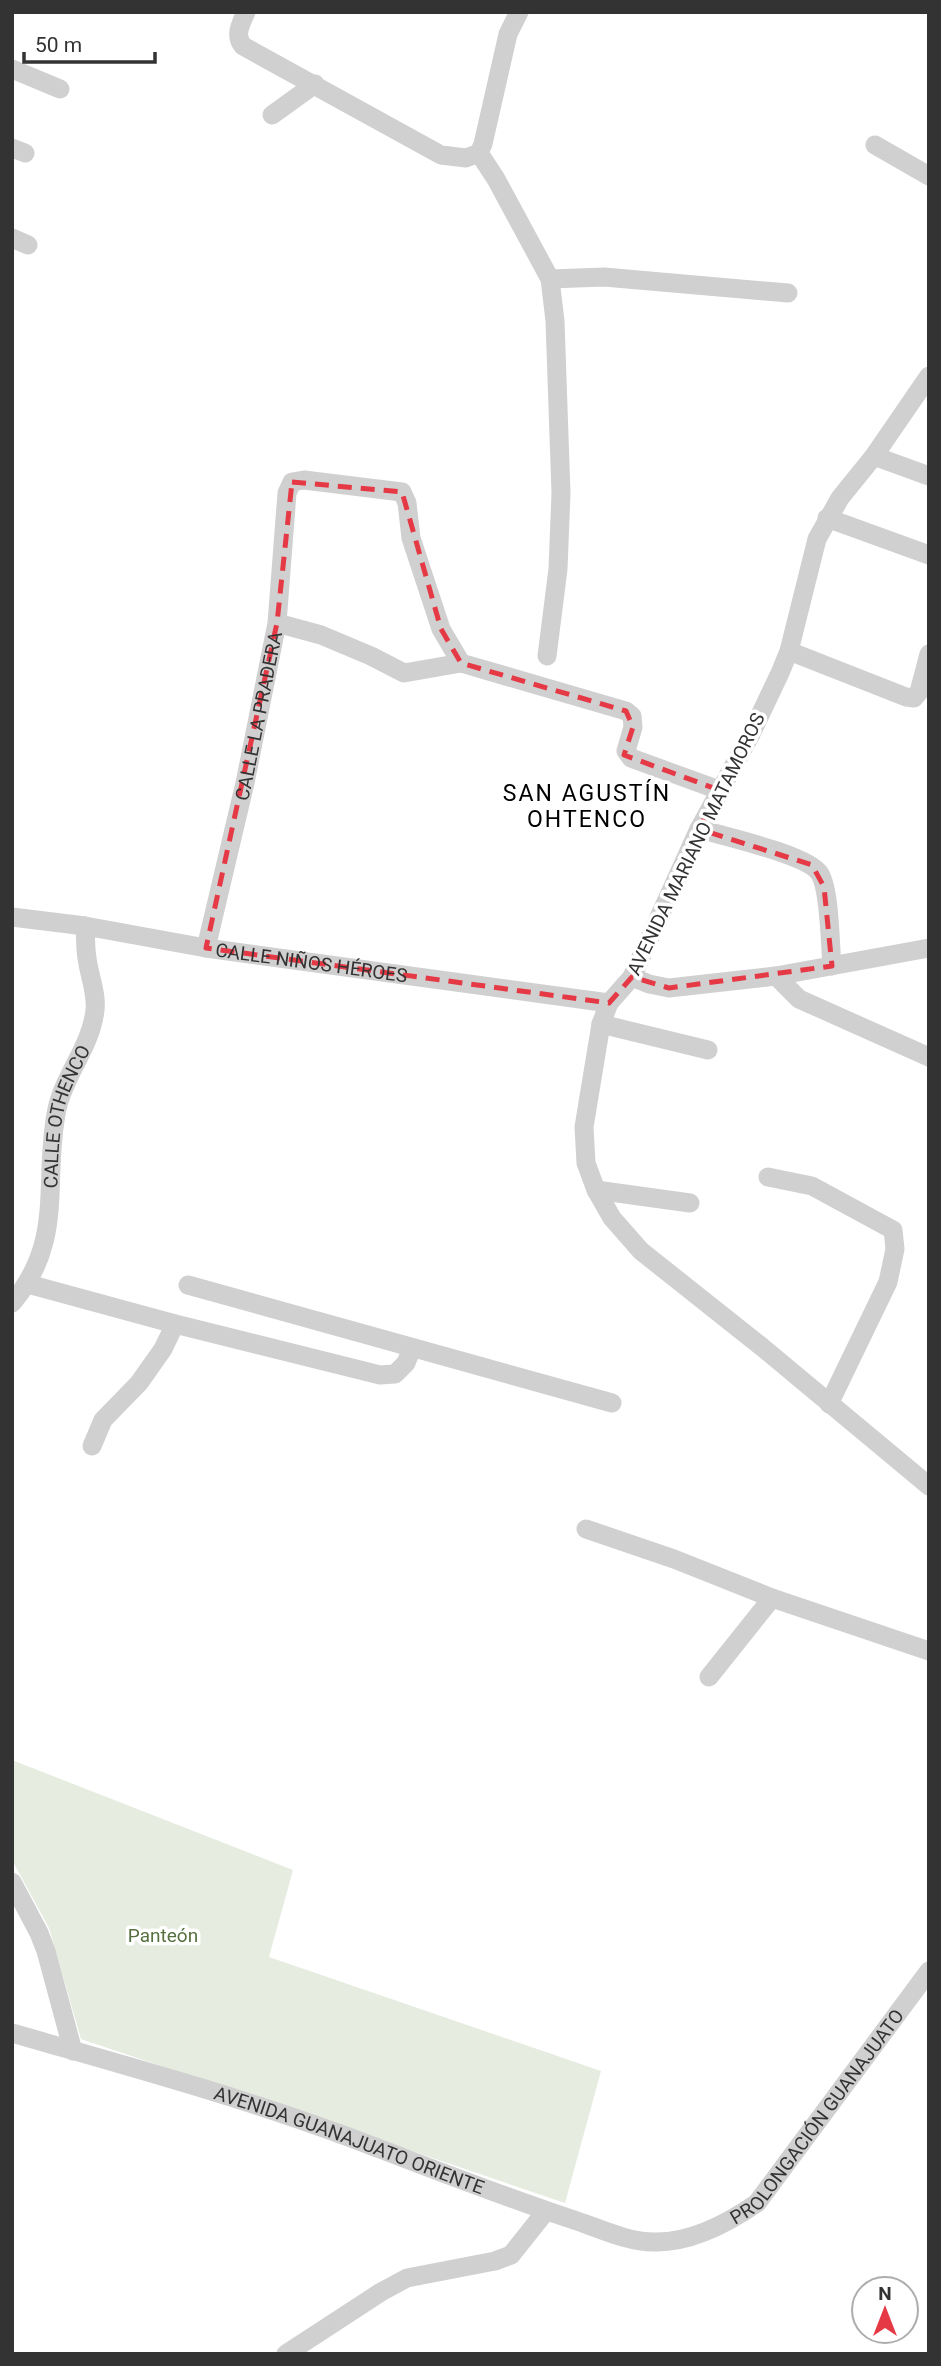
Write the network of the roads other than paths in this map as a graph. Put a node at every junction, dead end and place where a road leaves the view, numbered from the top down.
1 (246, 12) edge
2 (519, 12) edge
3 (12, 69) edge
4 (315, 84) junction
5 (60, 89) dead end
6 (272, 115) dead end
7 (875, 145) dead end
8 (479, 153) junction
9 (929, 176) edge
10 (550, 279) junction
11 (788, 293) dead end
12 (929, 376) edge
13 (874, 456) junction
14 (929, 476) edge
15 (827, 518) junction
16 (929, 555) edge
17 (277, 623) junction
18 (789, 651) junction
19 (929, 654) edge
20 (547, 656) dead end
21 (461, 663) junction
22 (719, 790) junction
23 (699, 829) junction
24 (12, 916) edge
25 (85, 926) junction
26 (206, 948) junction
27 (929, 948) edge
28 (832, 966) junction
29 (776, 976) junction
30 (632, 977) junction
31 (609, 1003) junction
32 (601, 1024) junction
33 (708, 1050) dead end
34 (929, 1057) edge
35 (768, 1177) dead end
36 (596, 1190) junction
37 (690, 1203) dead end
38 (28, 1284) junction
39 (188, 1284) dead end
40 (12, 1303) edge
41 (175, 1324) junction
42 (412, 1348) junction
43 (612, 1403) dead end
44 (830, 1404) junction
45 (92, 1446) dead end
46 (929, 1486) edge
47 (586, 1529) dead end
48 (772, 1598) junction
49 (929, 1651) edge
50 (709, 1677) dead end
51 (12, 1882) edge
52 (929, 1971) edge
53 (12, 2034) edge
54 (73, 2051) junction
55 (547, 2211) junction
56 (686, 2238) joint
57 (286, 2354) edge

1 - 4 street
2 - 8 street
3 - 5 street
4 - 6 street
4 - 8 street
7 - 9 street
8 - 10 street
10 - 11 street
10 - 20 street
12 - 13 street, AVENIDA MARIANO MATAMOROS
13 - 14 street
13 - 15 street, AVENIDA MARIANO MATAMOROS
15 - 16 street
15 - 18 street, AVENIDA MARIANO MATAMOROS
17 - 21 street
17 - 21 street, CALLE LA PRADERA
17 - 26 street, CALLE LA PRADERA
18 - 19 street
18 - 22 street, AVENIDA MARIANO MATAMOROS
21 - 22 street
22 - 23 street, AVENIDA MARIANO MATAMOROS
23 - 28 street
23 - 30 street, AVENIDA MARIANO MATAMOROS
24 - 25 street, CALLE NIÑOS HÉROES
25 - 26 street, CALLE NIÑOS HÉROES
25 - 38 street, CALLE OTHENCO
26 - 31 street, CALLE NIÑOS HÉROES
27 - 28 street
28 - 29 street
29 - 30 street
29 - 34 street
30 - 31 street, AVENIDA MARIANO MATAMOROS
31 - 32 street, AVENIDA MARIANO MATAMOROS
32 - 33 street
32 - 36 street, AVENIDA MARIANO MATAMOROS
35 - 44 street
36 - 37 street
36 - 44 street, AVENIDA MARIANO MATAMOROS
38 - 40 street, CALLE OTHENCO
38 - 41 street
39 - 42 street
41 - 42 street
41 - 45 street
42 - 43 street
44 - 46 street, AVENIDA MARIANO MATAMOROS
47 - 48 street
48 - 49 street
48 - 50 street
51 - 54 street
52 - 56 street, PROLONGACIÓN GUANAJUATO
53 - 54 street, AVENIDA GUANAJUATO ORIENTE
54 - 55 street, AVENIDA GUANAJUATO ORIENTE
55 - 56 street, AVENIDA GUANAJUATO ORIENTE
55 - 57 street

